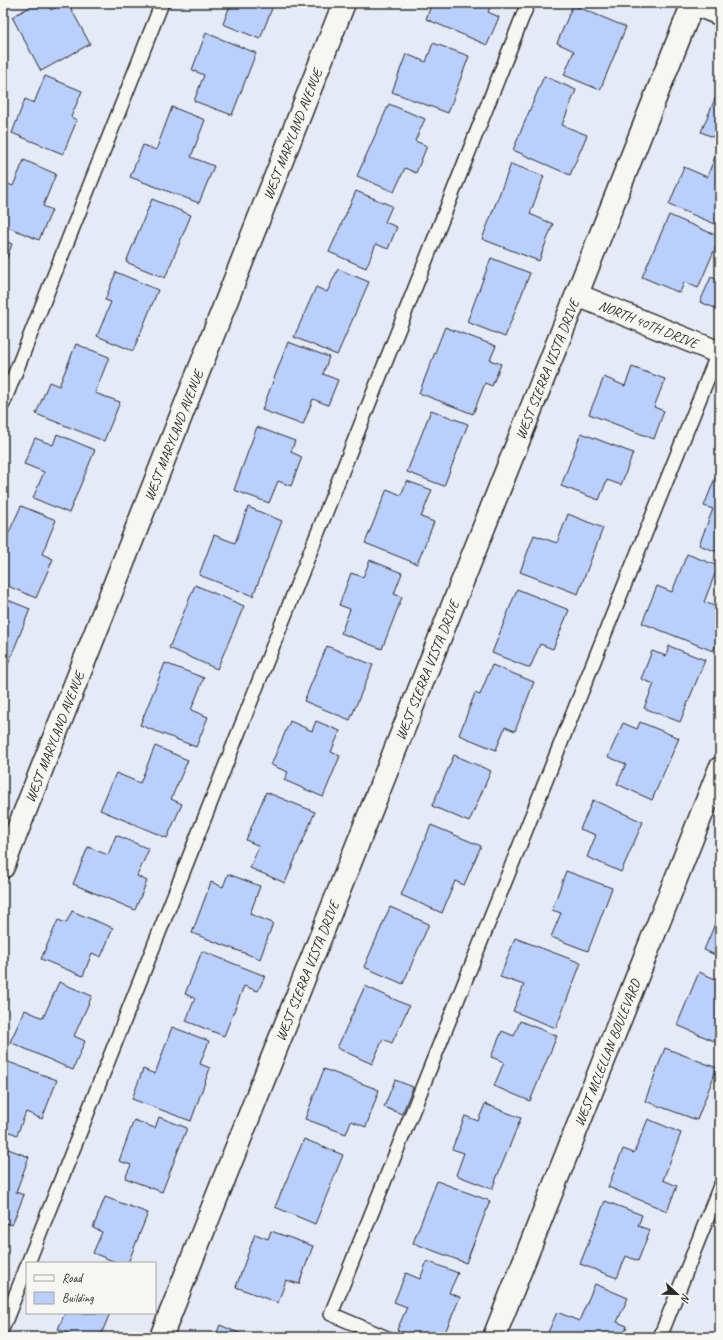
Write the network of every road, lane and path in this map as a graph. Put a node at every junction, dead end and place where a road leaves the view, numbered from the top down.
1 (162, 3) edge
2 (344, 3) edge
3 (528, 3) edge
4 (693, 3) edge
5 (720, 14) edge
6 (577, 295) junction
7 (720, 351) edge
8 (3, 404) edge
9 (720, 768) edge
10 (3, 867) edge
11 (720, 1186) edge
12 (28, 1262) edge
13 (26, 1269) edge
14 (3, 1327) edge
15 (161, 1337) edge
16 (385, 1337) edge
17 (494, 1337) edge
18 (660, 1337) edge

1 - 8 lane
2 - 10 street, WEST MARYLAND AVENUE
3 - 12 lane
4 - 5 street
4 - 6 street, WEST SIERRA VISTA DRIVE
6 - 7 street, NORTH 40TH DRIVE
6 - 15 street, WEST SIERRA VISTA DRIVE
7 - 16 lane
9 - 17 street, WEST MCLELLAN BOULEVARD
11 - 18 lane
13 - 14 lane

